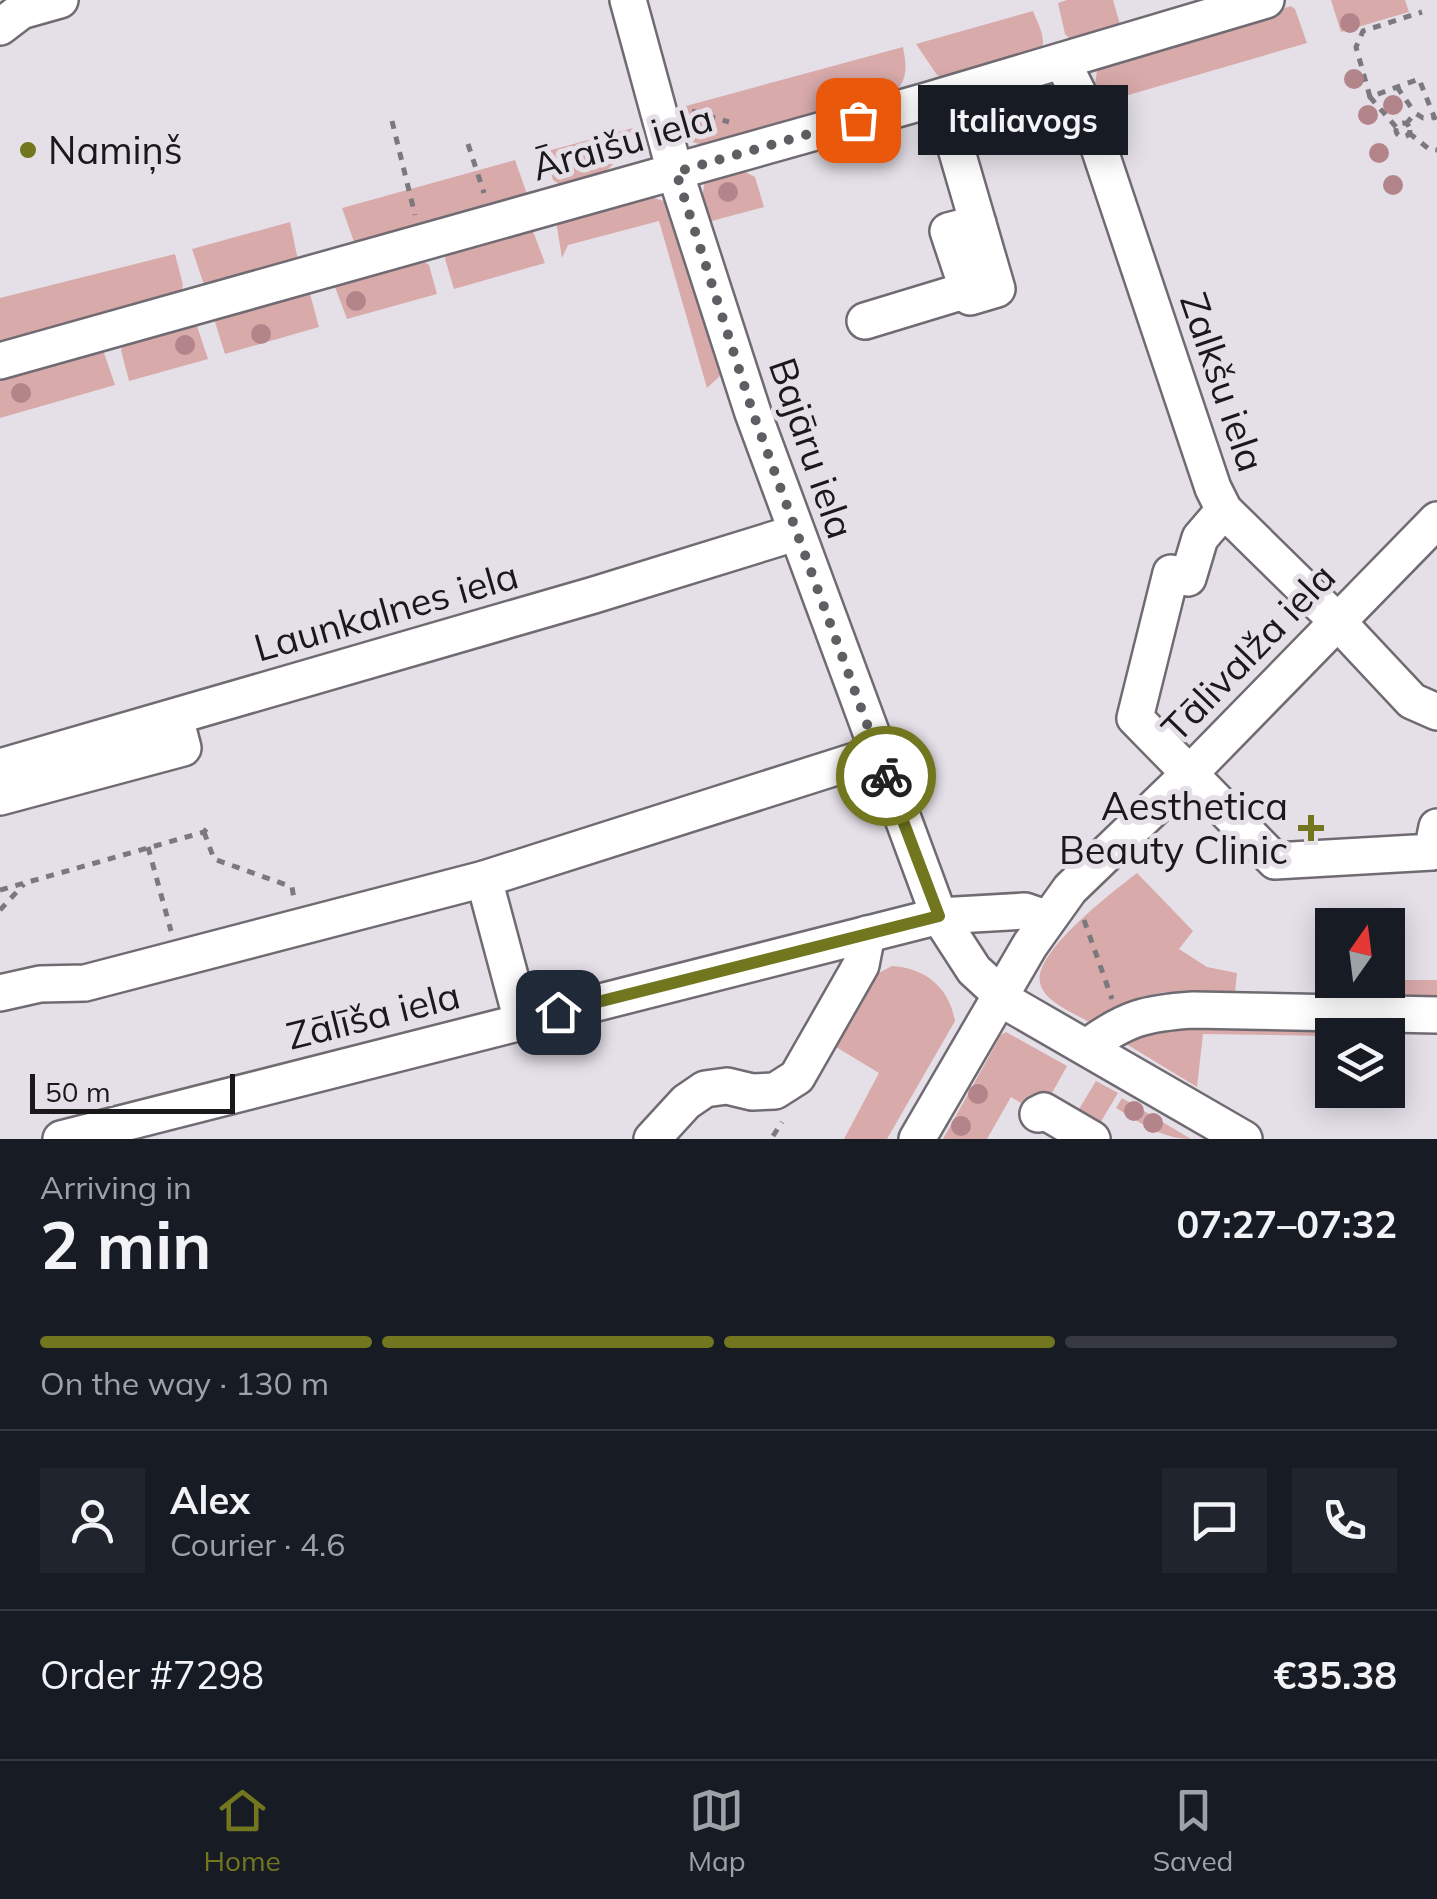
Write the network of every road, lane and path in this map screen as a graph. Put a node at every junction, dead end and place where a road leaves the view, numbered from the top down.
1 (628, 0) edge
2 (1266, 0) edge
3 (1422, 12) dead end
4 (1062, 61) junction
5 (1398, 87) junction
6 (654, 92) junction
7 (942, 97) junction
8 (1370, 97) junction
9 (1415, 113) junction
10 (1436, 120) edge
11 (392, 121) dead end
12 (734, 124) dead end
13 (1406, 124) junction
14 (1396, 127) junction
15 (1409, 133) junction
16 (468, 144) dead end
17 (1437, 150) edge
18 (676, 172) junction
19 (495, 222) junction
20 (424, 242) junction
21 (865, 322) dead end
22 (0, 361) edge
23 (1224, 510) junction
24 (1437, 520) edge
25 (795, 533) junction
26 (1337, 621) junction
27 (1437, 712) edge
28 (127, 746) junction
29 (877, 754) junction
30 (0, 767) edge
31 (1190, 773) junction
32 (0, 797) edge
33 (211, 823) dead end
34 (1437, 827) edge
35 (204, 832) junction
36 (148, 848) junction
37 (484, 879) junction
38 (26, 882) junction
39 (0, 890) edge
40 (0, 910) edge
41 (1064, 913) junction
42 (939, 916) junction
43 (300, 927) junction
44 (867, 934) junction
45 (179, 958) junction
46 (0, 993) edge
47 (1000, 996) junction
48 (1437, 1016) edge
49 (522, 1021) junction
50 (1121, 1025) junction
51 (1087, 1047) junction
52 (1038, 1114) dead end
53 (1228, 1135) edge
54 (62, 1139) edge
55 (652, 1139) edge
56 (917, 1139) edge
57 (1092, 1139) edge

1 - 6 street, Bajāru iela
2 - 4 street, Āraišu iela
3 - 8 path
4 - 7 street, Āraišu iela
4 - 23 street, Zalkšu iela
5 - 8 path
5 - 9 path
5 - 10 path
6 - 12 path
6 - 18 street, Bajāru iela
7 - 18 street, Āraišu iela
7 - 21 street
8 - 14 path
9 - 10 path
9 - 13 path
11 - 20 path
13 - 14 path
13 - 15 path
14 - 15 path
15 - 17 path
16 - 19 path
18 - 19 street, Āraišu iela
18 - 25 street, Bajāru iela
19 - 20 street, Āraišu iela
20 - 22 street, Āraišu iela
23 - 26 street, Zalkšu iela
23 - 31 street
24 - 26 street, Tālivalža iela
25 - 28 street, Launkalnes iela
25 - 29 street, Bajāru iela
26 - 27 street, Zalkšu iela
26 - 31 street, Tālivalža iela
28 - 30 street, Launkalnes iela
28 - 32 street
29 - 37 street
29 - 42 street, Bajāru iela
31 - 34 street
31 - 41 street, Tālivalža iela
33 - 35 path
35 - 36 path
35 - 43 path
36 - 38 path
36 - 45 path
37 - 43 street
37 - 49 street
38 - 39 path
38 - 40 path
41 - 42 street
41 - 47 street, Tālivalža iela
41 - 50 path
42 - 44 street, Zālīša iela
42 - 47 street, Bajāru iela
43 - 45 street
44 - 49 street, Zālīša iela
44 - 55 street
45 - 46 street
47 - 51 street, Bajāru iela
47 - 56 street, Tālivalža iela
48 - 50 street
49 - 54 street, Zālīša iela
50 - 51 street
51 - 53 street, Bajāru iela
52 - 57 street

